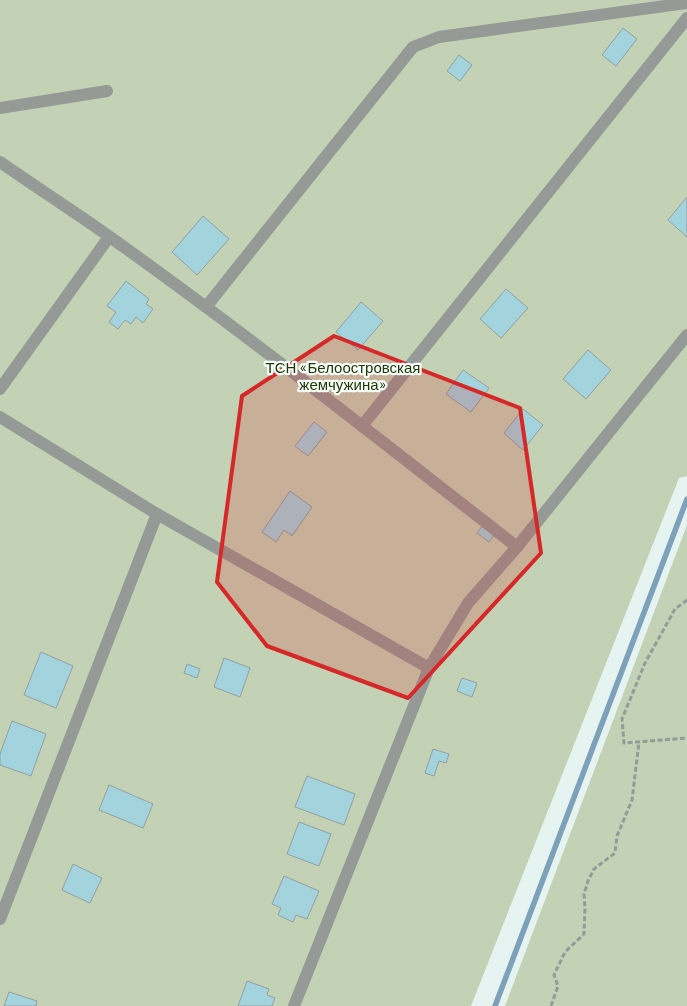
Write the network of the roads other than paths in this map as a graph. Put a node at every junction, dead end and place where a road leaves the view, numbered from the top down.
1 (687, 3) edge
2 (687, 18) edge
3 (107, 91) dead end
4 (0, 108) edge
5 (0, 162) edge
6 (109, 236) junction
7 (206, 307) junction
8 (687, 335) edge
9 (0, 389) edge
10 (0, 417) edge
11 (362, 426) junction
12 (157, 514) junction
13 (517, 547) junction
14 (429, 668) junction
15 (0, 919) edge
16 (294, 1006) edge

1 - 7 street
2 - 11 street
3 - 4 street
5 - 6 street
6 - 7 street
6 - 9 street
7 - 11 street
8 - 13 street
10 - 12 street
11 - 13 street
12 - 14 street
12 - 15 street
13 - 14 street
14 - 16 street

